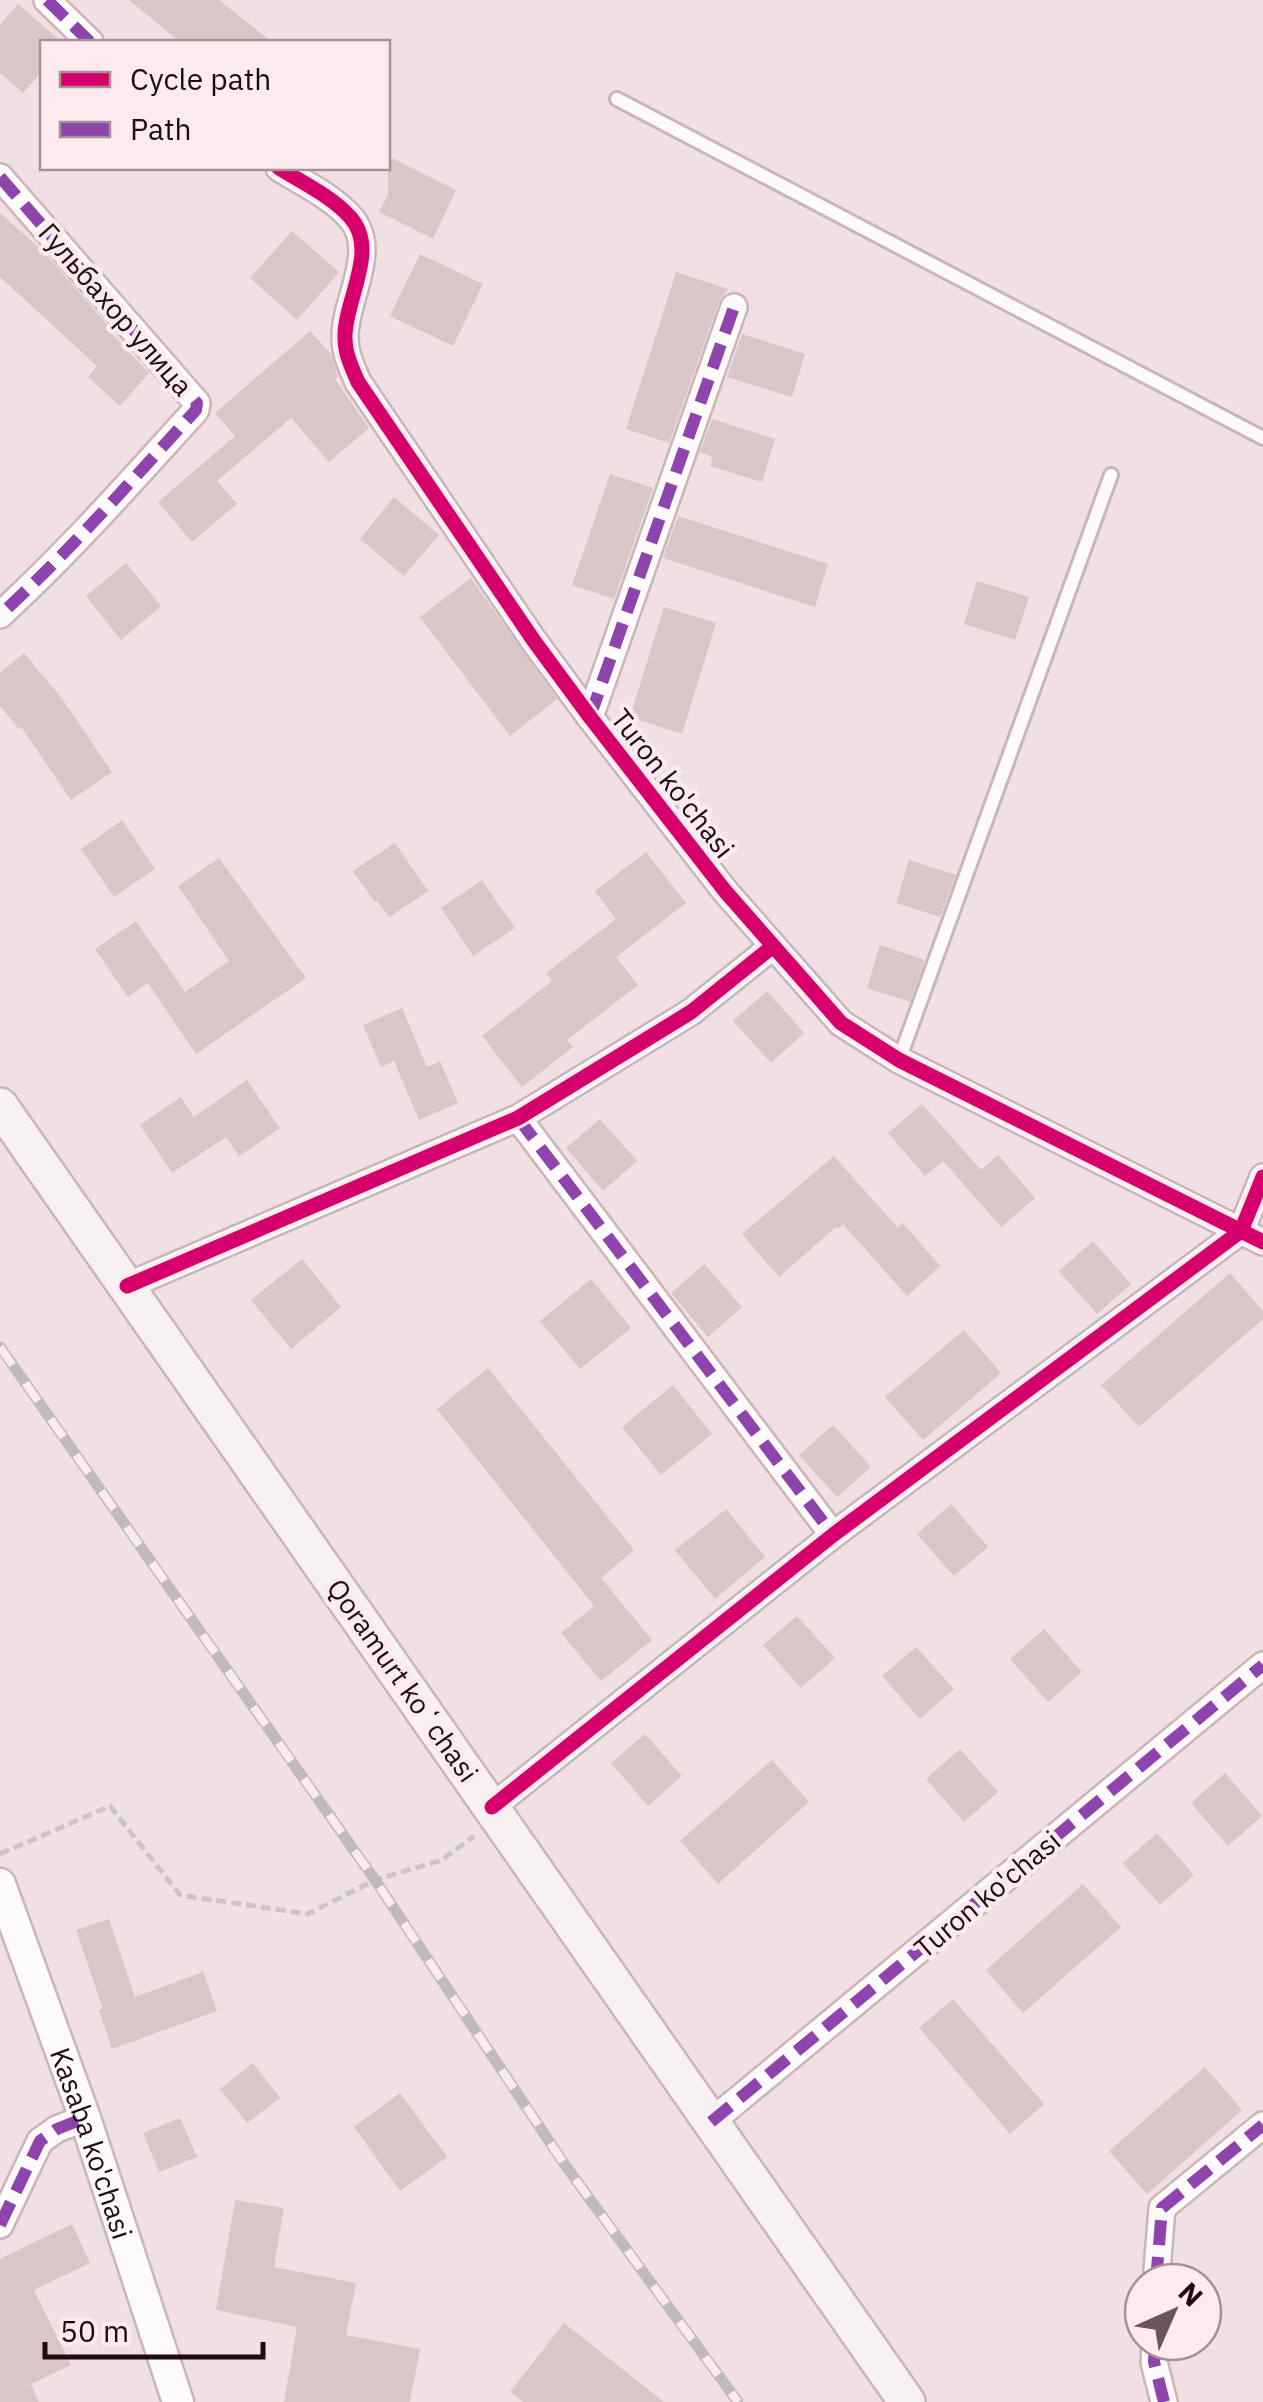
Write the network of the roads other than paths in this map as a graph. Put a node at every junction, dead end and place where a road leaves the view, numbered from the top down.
1 (47, 0) edge
2 (88, 40) edge
3 (617, 100) dead end
4 (282, 170) edge
5 (0, 177) edge
6 (734, 307) dead end
7 (1263, 438) edge
8 (1111, 475) dead end
9 (0, 615) edge
10 (590, 717) junction
11 (772, 946) junction
12 (899, 1060) junction
13 (0, 1106) edge
14 (518, 1118) junction
15 (0, 1130) edge
16 (1263, 1177) edge
17 (1252, 1236) edge
18 (127, 1286) junction
19 (833, 1535) junction
20 (1263, 1665) edge
21 (489, 1817) junction
22 (0, 1884) edge
23 (85, 2118) junction
24 (711, 2122) junction
25 (1263, 2125) edge
26 (0, 2225) edge
27 (1158, 2262) edge
28 (1154, 2362) edge
29 (178, 2402) edge
30 (890, 2402) edge
31 (907, 2402) edge
32 (1164, 2402) edge

1 - 2 street
3 - 7 lane
4 - 10 street, Turon ko'chasi
5 - 9 street, Гульбахор улица
6 - 10 street
8 - 12 lane
10 - 11 street, Turon ko'chasi
11 - 12 street, Turon ko'chasi
11 - 14 street
12 - 17 street, Turon ko'chasi
13 - 18 main road, Qoramurt koʻchasi
14 - 18 street
14 - 19 street
15 - 21 main road, Qoramurt koʻchasi
16 - 17 street
17 - 19 street
18 - 21 main road, Qoramurt koʻchasi
19 - 21 street
20 - 24 street, Turon ko'chasi
21 - 24 main road, Qoramurt koʻchasi
21 - 30 main road, Qoramurt koʻchasi
22 - 23 street, Kasaba ko'chasi
23 - 26 street
23 - 29 street, Kasaba ko'chasi
24 - 31 main road, Qoramurt koʻchasi
25 - 27 street
28 - 32 street

